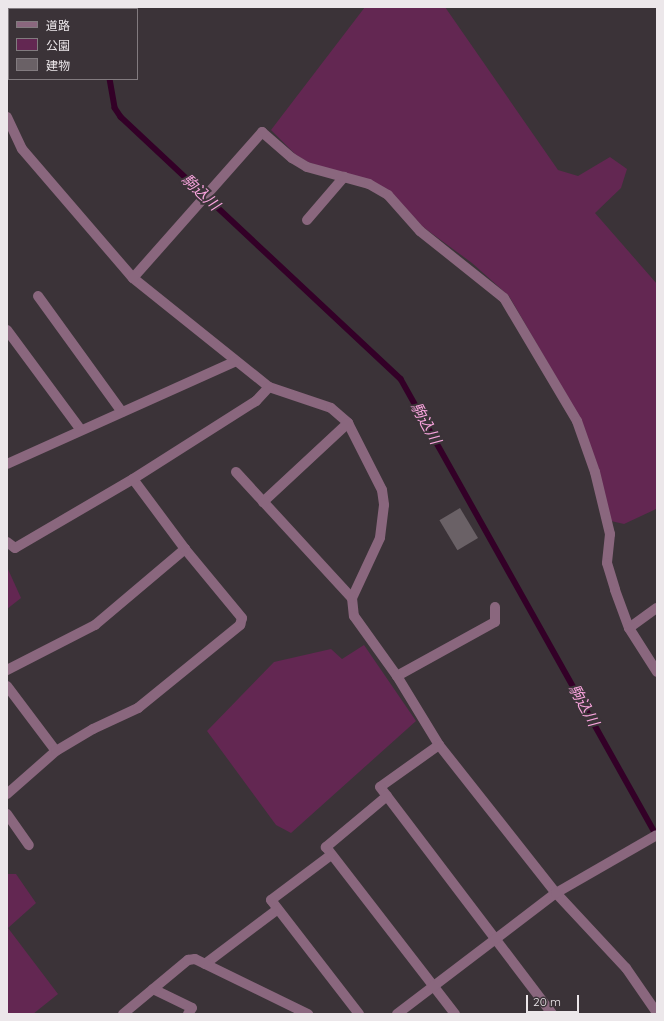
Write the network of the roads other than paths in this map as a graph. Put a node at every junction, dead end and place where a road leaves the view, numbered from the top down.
1 (7, 118) edge
2 (344, 177) junction
3 (306, 220) dead end
4 (132, 278) junction
5 (38, 296) dead end
6 (7, 330) edge
7 (236, 361) junction
8 (269, 387) junction
9 (122, 412) junction
10 (348, 423) junction
11 (81, 430) junction
12 (7, 464) edge
13 (236, 472) dead end
14 (133, 479) junction
15 (263, 502) junction
16 (7, 542) edge
17 (184, 549) junction
18 (352, 598) junction
19 (495, 607) dead end
20 (657, 608) edge
21 (629, 628) junction
22 (7, 670) edge
23 (657, 672) edge
24 (397, 676) junction
25 (7, 686) edge
26 (439, 745) junction
27 (56, 751) junction
28 (7, 794) edge
29 (387, 796) junction
30 (7, 814) edge
31 (657, 835) edge
32 (29, 845) dead end
33 (331, 855) junction
34 (556, 893) junction
35 (278, 909) junction
36 (494, 938) junction
37 (205, 964) junction
38 (434, 986) junction
39 (153, 989) junction
40 (657, 1013) edge
41 (123, 1014) edge
42 (188, 1014) edge
43 (308, 1014) edge
44 (359, 1014) edge
45 (397, 1014) edge
46 (456, 1014) edge
47 (552, 1014) edge

1 - 4 street
2 - 3 street
2 - 4 street
2 - 21 street
4 - 7 street
5 - 9 street
6 - 11 street
7 - 8 street
7 - 9 street
8 - 10 street
8 - 14 street
9 - 11 street
10 - 15 street
10 - 18 street
11 - 12 street
13 - 15 street
14 - 16 street
14 - 17 street
15 - 18 street
17 - 22 street
17 - 27 street
18 - 24 street
19 - 24 street
20 - 21 street
21 - 23 street
24 - 26 street
25 - 27 street
26 - 29 street
26 - 34 street
27 - 28 street
29 - 33 street
29 - 36 street
30 - 32 street
31 - 34 street
33 - 35 street
33 - 38 street
34 - 36 street
34 - 40 street
35 - 37 street
35 - 44 street
36 - 38 street
36 - 47 street
37 - 39 street
37 - 43 street
38 - 45 street
38 - 46 street
39 - 41 street
39 - 42 street

